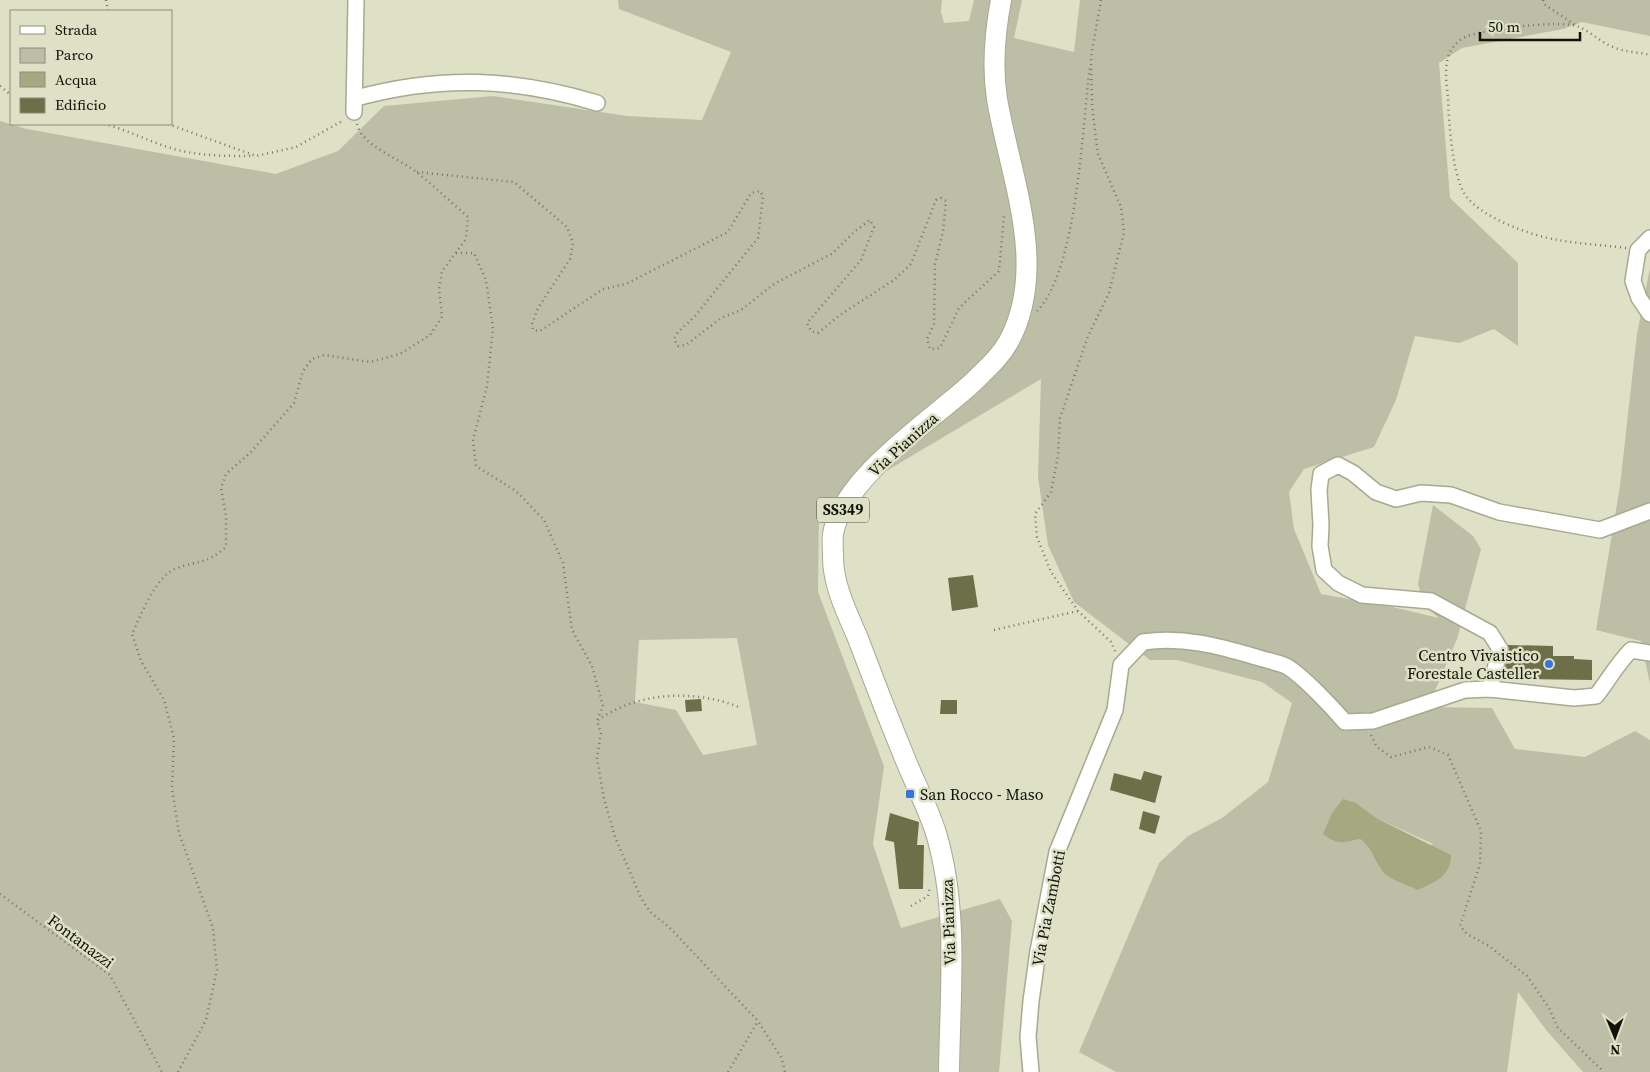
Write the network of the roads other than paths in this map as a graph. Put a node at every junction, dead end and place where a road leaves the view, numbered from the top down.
1 (356, 0) edge
2 (1001, 0) edge
3 (597, 103) dead end
4 (1650, 238) edge
5 (1650, 314) edge
6 (1650, 511) edge
7 (1650, 653) edge
8 (1490, 689) junction
9 (949, 1072) edge
10 (1031, 1072) edge

1 - 3 street
2 - 9 main road, Via Pianizza / SS349
4 - 5 street
6 - 8 street
7 - 8 street
8 - 10 street, Via Pia Zambotti

